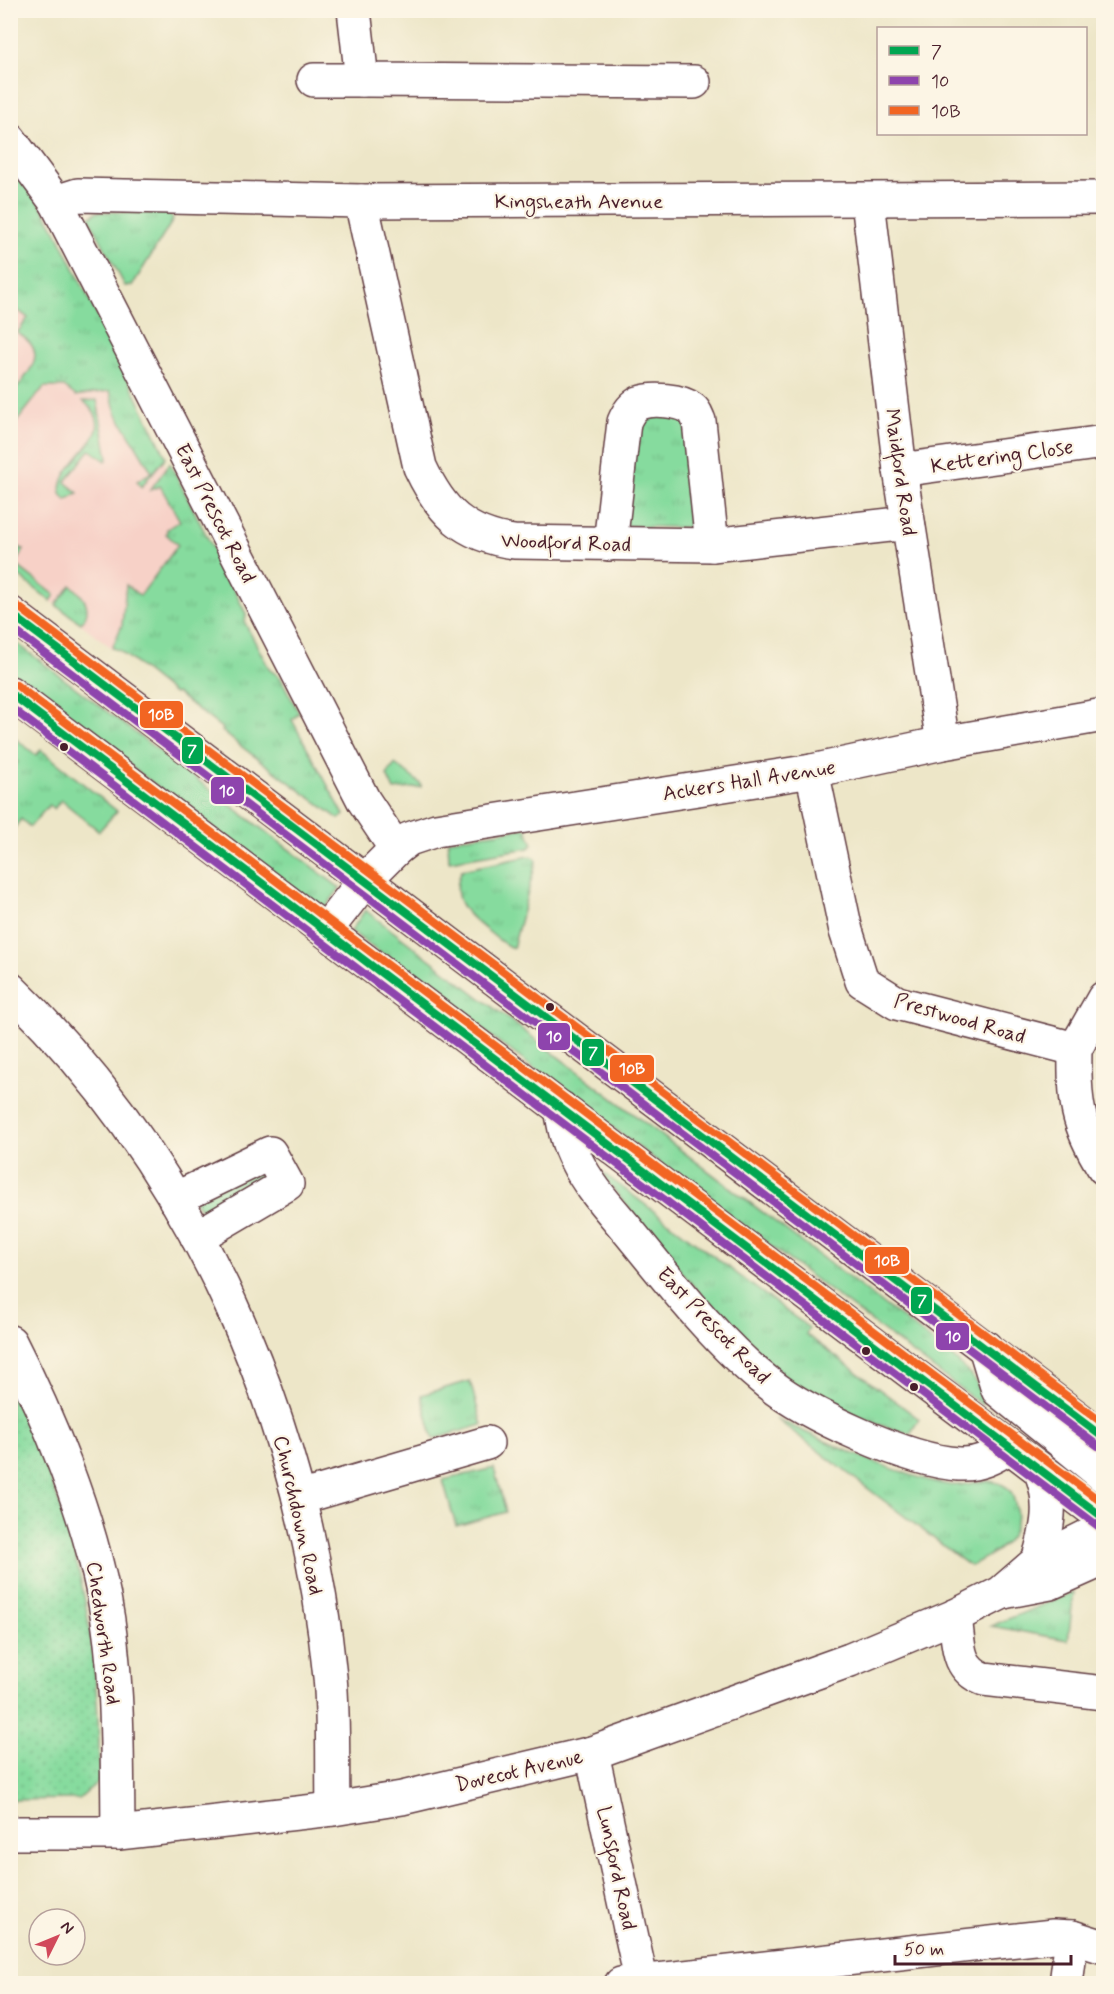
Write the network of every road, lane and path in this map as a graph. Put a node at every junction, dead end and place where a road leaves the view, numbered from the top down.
1 (354, 10) edge
2 (362, 70) junction
3 (314, 80) dead end
4 (694, 82) dead end
5 (10, 140) edge
6 (1104, 198) edge
7 (361, 201) junction
8 (868, 201) junction
9 (56, 202) junction
10 (1104, 442) edge
11 (900, 470) junction
12 (908, 524) junction
13 (610, 544) junction
14 (712, 545) junction
15 (10, 613) edge
16 (10, 693) edge
17 (1104, 715) edge
18 (943, 743) junction
19 (812, 771) junction
20 (396, 849) junction
21 (365, 880) junction
22 (326, 930) junction
23 (10, 989) edge
24 (1104, 998) edge
25 (1075, 1049) junction
26 (561, 1108) junction
27 (1104, 1168) edge
28 (175, 1199) junction
29 (197, 1237) junction
30 (10, 1342) edge
31 (985, 1347) junction
32 (1104, 1438) edge
33 (487, 1443) dead end
34 (1009, 1447) junction
35 (1040, 1470) junction
36 (1104, 1476) edge
37 (299, 1498) junction
38 (1104, 1518) edge
39 (1104, 1528) edge
40 (1104, 1559) edge
41 (1038, 1561) junction
42 (1001, 1593) junction
43 (955, 1616) junction
44 (1104, 1693) edge
45 (592, 1754) junction
46 (333, 1809) junction
47 (10, 1833) edge
48 (118, 1833) junction
49 (1063, 1937) junction
50 (1104, 1947) edge
51 (635, 1982) edge
52 (1066, 1983) edge

1 - 2 main road
2 - 3 main road
2 - 4 main road
5 - 9 main road, East Prescot Road
6 - 8 main road, Kingsheath Avenue
7 - 8 main road, Kingsheath Avenue
7 - 9 main road, Kingsheath Avenue
7 - 13 main road, Woodford Road
8 - 11 main road, Maidford Road
9 - 20 main road, East Prescot Road
10 - 11 main road, Kettering Close
11 - 12 main road, Maidford Road
12 - 14 main road, Woodford Road
12 - 18 main road, Maidford Road
13 - 14 main road, Woodford Road
13 - 14 main road
15 - 21 main road
16 - 22 main road
17 - 18 main road, Ackers Hall Avenue
18 - 19 main road, Ackers Hall Avenue
19 - 20 main road, Ackers Hall Avenue
19 - 25 main road, Prestwood Road
20 - 21 main road
21 - 22 main road
21 - 31 main road
22 - 26 main road
23 - 28 main road, Churchdown Road
24 - 25 main road
25 - 27 main road
26 - 34 main road
26 - 34 main road, East Prescot Road
28 - 29 main road, Churchdown Road
28 - 29 main road
29 - 37 main road, Churchdown Road
30 - 48 main road, Chedworth Road
31 - 32 main road
31 - 36 main road
33 - 37 main road
34 - 35 main road
35 - 38 main road
35 - 41 main road
37 - 46 main road, Churchdown Road
39 - 41 main road, Dovecot Avenue
40 - 42 main road, Dovecot Avenue
41 - 42 main road, Dovecot Avenue
42 - 43 main road, Dovecot Avenue
43 - 44 main road
43 - 45 main road, Dovecot Avenue
45 - 46 main road, Dovecot Avenue
45 - 51 main road, Lunsford Road
46 - 48 main road, Dovecot Avenue
47 - 48 main road, Dovecot Avenue
49 - 50 main road
49 - 51 main road
49 - 52 main road

